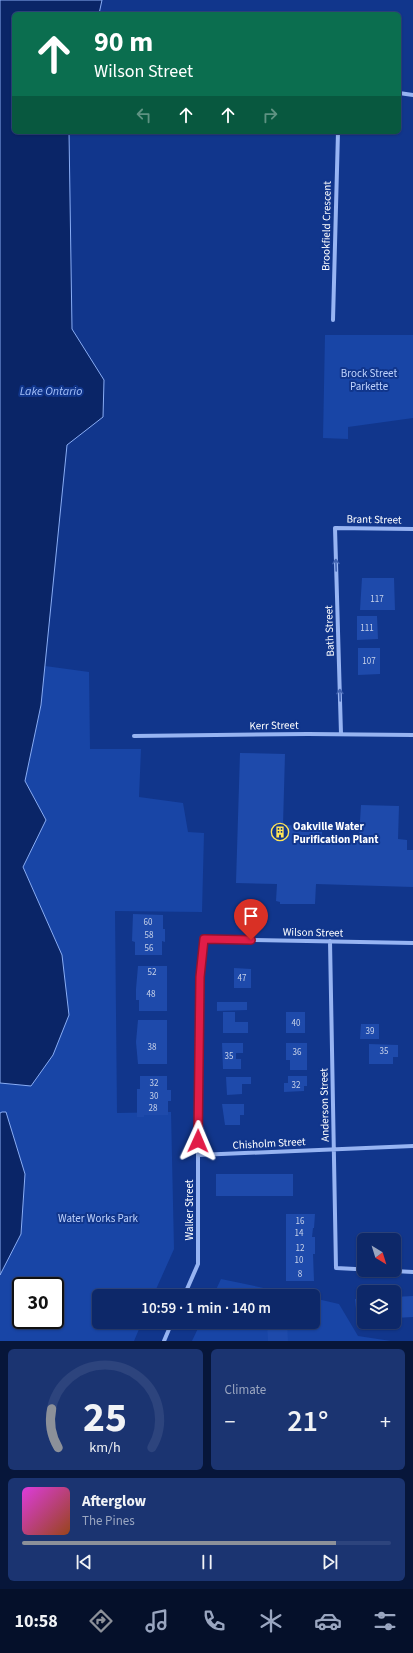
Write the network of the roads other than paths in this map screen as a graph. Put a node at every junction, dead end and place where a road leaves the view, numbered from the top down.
1 (401, 93) edge
2 (413, 95) edge
3 (338, 134) edge
4 (333, 320) dead end
5 (335, 528) joint
6 (413, 529) edge
7 (341, 734) junction
8 (413, 735) edge
9 (134, 736) dead end
10 (330, 941) junction
11 (413, 943) edge
12 (200, 977) joint
13 (413, 1146) edge
14 (334, 1148) junction
15 (198, 1156) junction
16 (413, 1272) edge
17 (187, 1289) edge
18 (169, 1329) edge
19 (164, 1341) edge

1 - 2 street
3 - 4 street, Brookfield Crescent
5 - 6 street, Brant Street
7 -> 5 street, Bath Street
7 - 8 street, Kerr Street
7 - 9 street, Kerr Street
10 - 11 street, Wilson Street
10 - 12 street, Wilson Street
10 - 14 street, Anderson Street
12 - 15 street, Walker Street
13 - 14 street, Chisholm Street
14 - 15 street, Chisholm Street
14 - 16 street, Anderson Street
15 - 17 street, Walker Street
18 - 19 street

